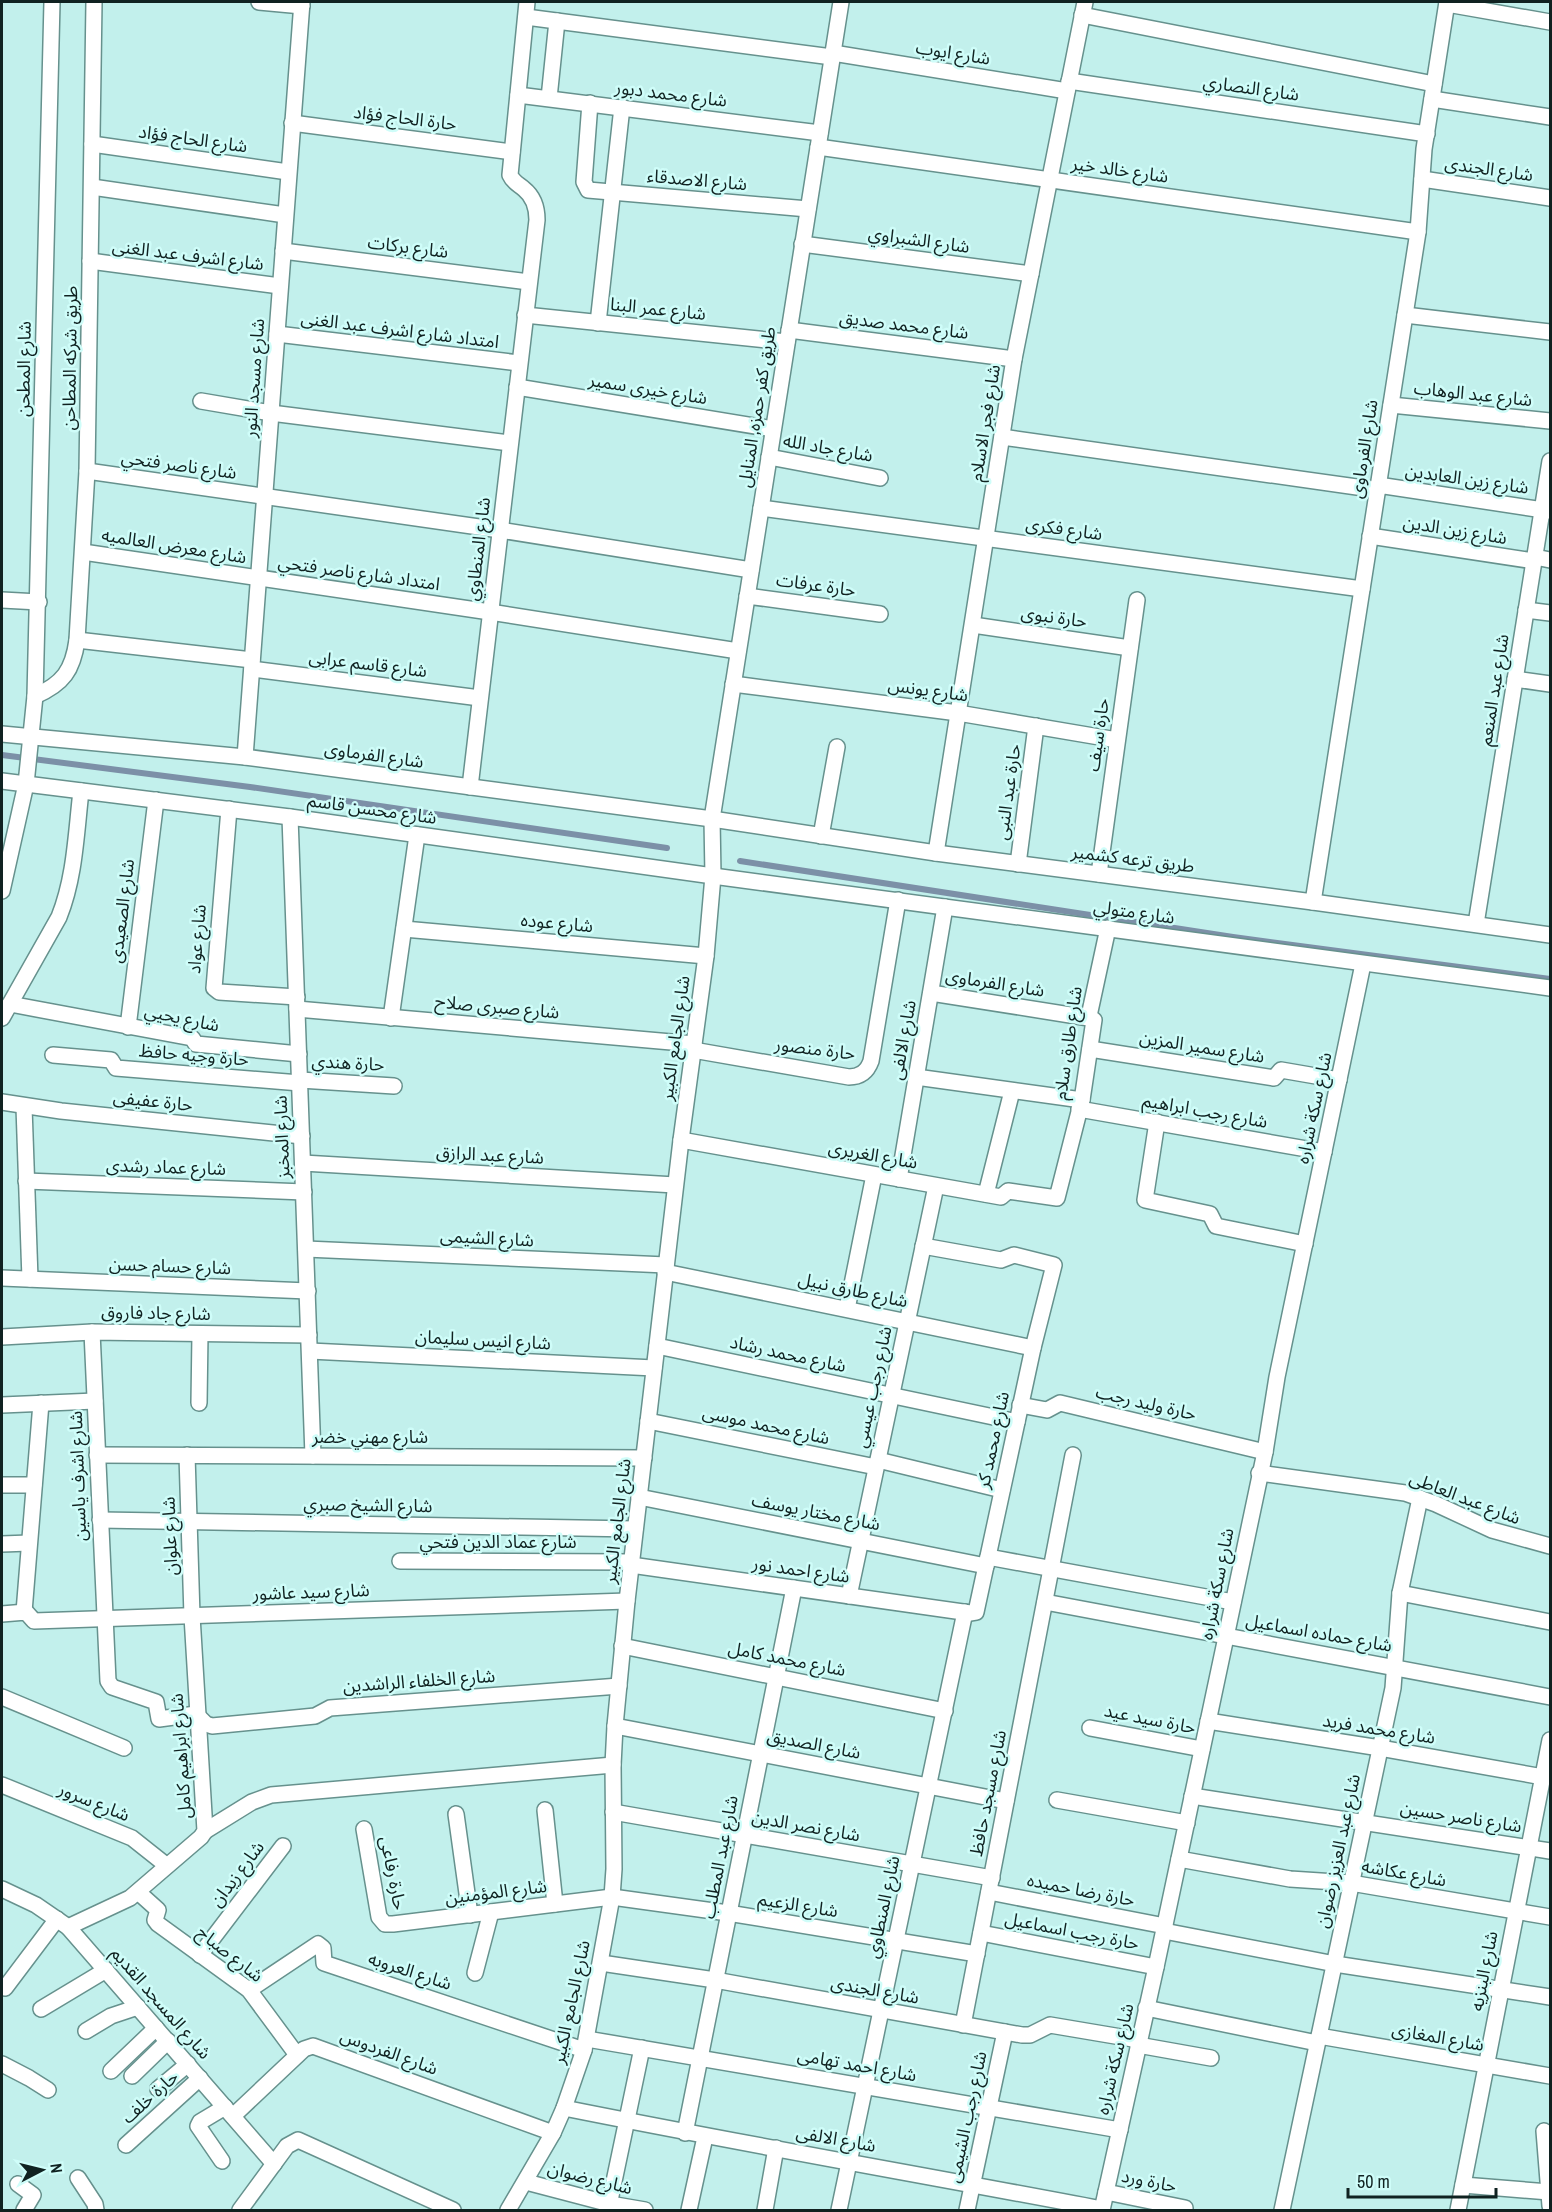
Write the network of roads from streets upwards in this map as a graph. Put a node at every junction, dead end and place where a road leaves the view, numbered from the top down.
1 (52, 2) edge
2 (94, 2) edge
3 (259, 2) edge
4 (527, 2) edge
5 (841, 2) edge
6 (1447, 3) edge
7 (302, 4) edge
8 (1084, 8) edge
9 (526, 17) junction
10 (557, 21) junction
11 (1551, 22) edge
12 (832, 55) junction
13 (1068, 86) junction
14 (1433, 91) junction
15 (518, 94) junction
16 (549, 98) junction
17 (590, 104) junction
18 (622, 107) junction
19 (1551, 117) edge
20 (292, 123) junction
21 (1427, 134) junction
22 (819, 140) junction
23 (92, 144) junction
24 (512, 152) junction
25 (288, 172) junction
26 (1422, 179) junction
27 (1050, 180) junction
28 (92, 187) junction
29 (612, 193) junction
30 (1551, 198) edge
31 (808, 210) junction
32 (285, 215) junction
33 (1418, 232) junction
34 (802, 244) junction
35 (283, 250) junction
36 (90, 261) junction
37 (1031, 274) junction
38 (529, 282) junction
39 (280, 286) junction
40 (525, 315) junction
41 (1405, 315) junction
42 (598, 323) junction
43 (1551, 332) edge
44 (277, 334) junction
45 (788, 336) junction
46 (1014, 360) junction
47 (519, 363) junction
48 (517, 387) junction
49 (201, 401) dead end
50 (1391, 405) junction
51 (271, 413) junction
52 (1551, 421) edge
53 (774, 429) junction
54 (1002, 437) junction
55 (510, 443) junction
56 (769, 457) junction
57 (1551, 461) edge
58 (87, 471) junction
59 (880, 478) dead end
60 (1378, 488) junction
61 (265, 497) junction
62 (761, 508) junction
63 (1547, 510) edge
64 (500, 530) junction
65 (1370, 536) junction
66 (986, 538) junction
67 (83, 552) junction
68 (1534, 559) junction
69 (1551, 560) edge
70 (751, 570) junction
71 (259, 579) junction
72 (1362, 589) junction
73 (747, 596) junction
74 (2, 600) edge
75 (1137, 600) dead end
76 (39, 602) junction
77 (1526, 610) junction
78 (490, 612) junction
79 (1551, 613) edge
80 (880, 614) dead end
81 (973, 625) junction
82 (77, 640) junction
83 (1130, 648) junction
84 (738, 651) junction
85 (252, 664) junction
86 (1515, 679) junction
87 (733, 684) junction
88 (1551, 684) edge
89 (35, 696) junction
90 (480, 698) junction
91 (958, 712) junction
92 (1036, 726) junction
93 (2, 734) edge
94 (31, 738) junction
95 (1117, 740) junction
96 (837, 747) dead end
97 (245, 757) junction
98 (2, 781) edge
99 (26, 784) junction
100 (470, 787) junction
101 (81, 791) junction
102 (156, 800) junction
103 (229, 809) junction
104 (290, 817) junction
105 (712, 819) junction
106 (417, 835) junction
107 (821, 836) junction
108 (936, 853) junction
109 (1017, 864) junction
110 (4, 871) edge
111 (1099, 874) junction
112 (713, 876) junction
113 (2, 891) edge
114 (898, 900) junction
115 (1313, 902) junction
116 (945, 907) junction
117 (1476, 924) junction
118 (1108, 928) junction
119 (404, 929) junction
120 (1551, 935) edge
121 (706, 956) junction
122 (1363, 964) junction
123 (1551, 987) edge
124 (931, 993) junction
125 (297, 1003) junction
126 (10, 1004) junction
127 (2, 1018) edge
128 (391, 1018) junction
129 (1089, 1018) junction
130 (128, 1026) junction
131 (694, 1047) junction
132 (1090, 1049) junction
133 (299, 1054) junction
134 (53, 1055) dead end
135 (916, 1077) junction
136 (1339, 1080) junction
137 (300, 1082) junction
138 (394, 1086) dead end
139 (1011, 1091) junction
140 (2, 1102) edge
141 (1081, 1104) junction
142 (24, 1107) junction
143 (1157, 1122) junction
144 (302, 1136) junction
145 (681, 1140) junction
146 (1324, 1152) junction
147 (303, 1163) junction
148 (874, 1175) junction
149 (899, 1179) junction
150 (26, 1181) junction
151 (675, 1185) junction
152 (936, 1186) junction
153 (304, 1192) junction
154 (986, 1194) junction
155 (1057, 1198) joint
156 (1305, 1244) junction
157 (923, 1246) junction
158 (306, 1249) junction
159 (666, 1269) junction
160 (2, 1278) edge
161 (30, 1280) junction
162 (308, 1291) junction
163 (847, 1309) junction
164 (907, 1321) junction
165 (92, 1332) junction
166 (200, 1334) junction
167 (2, 1337) edge
168 (309, 1343) junction
169 (657, 1346) junction
170 (1033, 1348) junction
171 (654, 1368) junction
172 (891, 1395) junction
173 (95, 1401) junction
174 (41, 1403) junction
175 (199, 1403) dead end
176 (2, 1405) edge
177 (1020, 1405) junction
178 (648, 1421) junction
179 (1017, 1422) junction
180 (1265, 1452) junction
181 (97, 1455) junction
182 (187, 1455) junction
183 (1073, 1455) dead end
184 (313, 1456) junction
185 (644, 1458) junction
186 (877, 1464) junction
187 (1259, 1473) junction
188 (2, 1485) edge
189 (34, 1485) junction
190 (1002, 1490) junction
191 (639, 1497) junction
192 (1420, 1498) junction
193 (100, 1520) junction
194 (189, 1522) junction
195 (635, 1529) junction
196 (861, 1540) junction
197 (29, 1543) junction
198 (2, 1544) edge
199 (1551, 1546) edge
200 (400, 1562) dead end
201 (987, 1562) junction
202 (631, 1563) junction
203 (1052, 1568) junction
204 (794, 1588) junction
205 (1400, 1593) junction
206 (849, 1596) junction
207 (627, 1601) junction
208 (1045, 1602) junction
209 (1233, 1602) junction
210 (24, 1612) junction
211 (965, 1612) junction
212 (2, 1614) edge
213 (192, 1616) junction
214 (104, 1619) junction
215 (1551, 1622) edge
216 (1226, 1637) junction
217 (622, 1646) junction
218 (1396, 1666) junction
219 (776, 1676) junction
220 (619, 1686) junction
221 (2, 1697) edge
222 (1551, 1697) edge
223 (945, 1711) junction
224 (196, 1714) junction
225 (158, 1718) joint
226 (1208, 1721) junction
227 (615, 1726) junction
228 (1090, 1728) dead end
229 (1551, 1740) edge
230 (124, 1748) dead end
231 (1380, 1748) junction
232 (1202, 1749) junction
233 (761, 1753) junction
234 (613, 1765) junction
235 (1543, 1777) junction
236 (2, 1785) edge
237 (929, 1786) junction
238 (1192, 1796) junction
239 (1057, 1800) dead end
240 (1006, 1801) junction
241 (545, 1810) dead end
242 (614, 1812) junction
243 (456, 1814) dead end
244 (1365, 1821) junction
245 (1187, 1823) junction
246 (364, 1829) dead end
247 (205, 1831) junction
248 (745, 1835) junction
249 (283, 1846) dead end
250 (1528, 1848) junction
251 (1551, 1851) edge
252 (1179, 1860) junction
253 (912, 1864) junction
254 (166, 1865) junction
255 (1351, 1883) junction
256 (990, 1885) junction
257 (2, 1889) edge
258 (138, 1892) junction
259 (612, 1897) junction
260 (555, 1904) junction
261 (491, 1912) junction
262 (1516, 1912) junction
263 (729, 1913) junction
264 (470, 1915) junction
265 (1551, 1917) edge
266 (62, 1923) junction
267 (385, 1924) joint
268 (1164, 1928) junction
269 (981, 1933) junction
270 (896, 1940) junction
271 (200, 1954) junction
272 (977, 1954) junction
273 (601, 1963) junction
274 (1335, 1964) junction
275 (1156, 1967) junction
276 (106, 1970) junction
277 (475, 1973) dead end
278 (716, 1980) junction
279 (5, 1988) dead end
280 (1501, 1989) junction
281 (249, 1990) junction
282 (1551, 1997) edge
283 (138, 2007) junction
284 (40, 2008) dead end
285 (1146, 2008) junction
286 (881, 2010) junction
287 (963, 2025) junction
288 (156, 2028) junction
289 (86, 2031) dead end
290 (1005, 2032) junction
291 (1318, 2040) junction
292 (168, 2041) junction
293 (1139, 2043) junction
294 (586, 2044) junction
295 (642, 2048) junction
296 (297, 2055) junction
297 (700, 2058) junction
298 (1211, 2058) dead end
299 (2, 2064) edge
300 (188, 2064) junction
301 (1486, 2066) junction
302 (111, 2071) dead end
303 (132, 2076) dead end
304 (1551, 2076) edge
305 (200, 2078) junction
306 (865, 2086) junction
307 (158, 2089) dead end
308 (48, 2090) dead end
309 (564, 2108) junction
310 (989, 2108) junction
311 (229, 2111) junction
312 (627, 2121) junction
313 (1120, 2130) junction
314 (1545, 2131) dead end
315 (553, 2133) junction
316 (685, 2133) junction
317 (705, 2137) junction
318 (126, 2145) dead end
319 (776, 2148) junction
320 (222, 2161) dead end
321 (849, 2161) junction
322 (274, 2164) junction
323 (78, 2178) dead end
324 (526, 2182) junction
325 (18, 2184) dead end
326 (973, 2185) junction
327 (1463, 2185) junction
328 (1106, 2192) junction
329 (1550, 2199) edge
330 (609, 2207) edge
331 (1185, 2208) dead end
332 (1102, 2210) edge
333 (24, 2211) edge
334 (96, 2211) edge
335 (240, 2211) edge
336 (453, 2211) edge
337 (508, 2211) edge
338 (645, 2211) edge
339 (689, 2211) edge
340 (765, 2211) edge
341 (839, 2211) edge
342 (967, 2211) edge
343 (1282, 2211) edge
344 (1458, 2211) edge

1 - 76 street, شارع المطحن
2 - 23 street, طريق شركه المطاحن
3 - 7 street
4 - 9 street
5 - 12 street, طريق كفر حمزه, المنايل
6 - 11 street
6 - 14 street, شارع الفرماوى
7 - 20 street, شارع مسجد النور
8 - 13 street, شارع فجر الاسلام
8 - 14 street
9 - 10 street, شارع ايوب
9 - 15 street
10 - 12 street, شارع ايوب
10 - 16 street
12 - 13 street, شارع ايوب
12 - 22 street, طريق كفر حمزه, المنايل
13 - 21 street, شارع النصاري
13 - 27 street, شارع فجر الاسلام
14 - 19 street
14 - 21 street, شارع الفرماوى
15 - 16 street, شارع محمد دبور
15 - 24 street
16 - 17 street, شارع محمد دبور
17 - 18 street, شارع محمد دبور
17 - 29 street, شارع الاصدقاء
18 - 22 street, شارع محمد دبور
18 - 29 street
20 - 24 street, حارة الحاج فؤاد
20 - 25 street, شارع مسجد النور
21 - 26 street, شارع الفرماوى
22 - 27 street, شارع خالد خير
22 - 31 street, طريق كفر حمزه, المنايل
23 - 25 street, شارع الحاج فؤاد
23 - 28 street, طريق شركه المطاحن
24 - 38 street, شارع المنطاوي
25 - 32 street, شارع مسجد النور
26 - 30 street, شارع الجندى
26 - 33 street, شارع الفرماوى
27 - 33 street, شارع خالد خير
27 - 37 street, شارع فجر الاسلام
28 - 32 street
28 - 36 street, طريق شركه المطاحن
29 - 31 street, شارع الاصدقاء
29 - 42 street
31 - 34 street, طريق كفر حمزه, المنايل
32 - 35 street, شارع مسجد النور
33 - 41 street, شارع الفرماوى
34 - 37 street, شارع الشبراوي
34 - 45 street, طريق كفر حمزه, المنايل
35 - 38 street, شارع بركات
35 - 39 street, شارع مسجد النور
36 - 39 street, شارع اشرف عبد الغنى
36 - 58 street, طريق شركه المطاحن
37 - 46 street, شارع فجر الاسلام
38 - 40 street, شارع المنطاوي
39 - 44 street, شارع مسجد النور
40 - 42 street, شارع عمر البنا
40 - 47 street, شارع المنطاوي
41 - 43 street
41 - 50 street, شارع الفرماوى
42 - 45 street, شارع عمر البنا
44 - 47 street, امتداد شارع اشرف عبد الغنى
44 - 51 street, شارع مسجد النور
45 - 46 street, شارع محمد صديق
45 - 53 street, طريق كفر حمزه, المنايل
46 - 54 street, شارع فجر الاسلام
47 - 48 street, شارع المنطاوي
48 - 53 street, شارع خيرى سمير
48 - 55 street, شارع المنطاوي
49 - 51 street
50 - 52 street, شارع عبد الوهاب
50 - 60 street, شارع الفرماوى
51 - 55 street
51 - 61 street, شارع مسجد النور
53 - 56 street, طريق كفر حمزه, المنايل
54 - 60 street, شارع زين العابدين
54 - 66 street, شارع فجر الاسلام
55 - 64 street, شارع المنطاوي
56 - 59 street, شارع جاد الله
56 - 62 street, طريق كفر حمزه, المنايل
57 - 63 street, شارع عبد المنعم
58 - 61 street, شارع ناصر فتحي
58 - 67 street, طريق شركه المطاحن
60 - 63 street, شارع زين العابدين
60 - 65 street, شارع الفرماوى
61 - 64 street
61 - 71 street, شارع مسجد النور
62 - 66 street, شارع فكرى
62 - 70 street, طريق كفر حمزه, المنايل
63 - 68 street, شارع عبد المنعم
64 - 70 street
64 - 78 street, شارع المنطاوي
65 - 68 street, شارع زين الدين
65 - 72 street, شارع الفرماوى
66 - 72 street, شارع فكرى
66 - 81 street, شارع فجر الاسلام
67 - 71 street, شارع معرض العالميه
67 - 82 street, طريق شركه المطاحن
68 - 69 street, شارع زين الدين
68 - 77 street, شارع عبد المنعم
70 - 73 street, طريق كفر حمزه, المنايل
71 - 78 street, امتداد شارع ناصر فتحي
71 - 85 street, شارع مسجد النور
72 - 115 street, شارع الفرماوى
73 - 80 street, حارة عرفات
73 - 84 street, طريق كفر حمزه, المنايل
74 - 76 street
75 - 83 street, حارة سيف
76 - 89 street, شارع المطحن
77 - 79 street
77 - 86 street, شارع عبد المنعم
78 - 84 street, امتداد شارع ناصر فتحي
78 - 90 street, شارع المنطاوي
81 - 83 street, حارة نبوى
81 - 91 street, شارع فجر الاسلام
82 - 85 street, شارع قاسم عرابى
82 - 89 street, طريق شركه المطاحن
83 - 95 street, حارة سيف
84 - 87 street, طريق كفر حمزه, المنايل
85 - 90 street, شارع قاسم عرابى
85 - 97 street, شارع مسجد النور
86 - 88 street
86 - 117 street, شارع عبد المنعم
87 - 91 street, شارع يونس
87 - 105 street, طريق كفر حمزه, المنايل
89 - 94 street, شارع المطحن
90 - 100 street, شارع المنطاوي
91 - 92 street, شارع يونس
91 - 108 street, شارع فجر الاسلام
92 - 95 street, شارع يونس
92 - 109 street, حارة عبد النبى
93 - 94 street
94 - 97 street, شارع الفرماوى
94 - 99 street, شارع المطحن
95 - 111 street, حارة سيف
96 - 107 street
97 - 100 street, شارع الفرماوى
98 - 99 street, شارع محسن قاسم
99 - 101 street, شارع محسن قاسم
99 - 110 street, شارع المطحن
100 - 105 street, شارع الفرماوى
101 - 102 street, شارع محسن قاسم
101 - 126 street
102 - 103 street, شارع محسن قاسم
102 - 130 street, شارع الصعيدى
103 - 104 street, شارع محسن قاسم
103 - 125 street, شارع عواد
104 - 106 street, شارع محسن قاسم
104 - 125 street, شارع المخبز
105 - 107 street, طريق ترعه كشمير
105 - 112 street, شارع الجامع الكبير
106 - 112 street, شارع محسن قاسم
106 - 119 street
107 - 108 street, طريق ترعه كشمير
108 - 109 street, طريق ترعه كشمير
109 - 111 street, طريق ترعه كشمير
110 - 113 street, شارع المطحن
111 - 115 street, طريق ترعه كشمير
112 - 114 street, شارع متولي
112 - 121 street, شارع الجامع الكبير
114 - 116 street, شارع متولي
114 - 131 street, حارة منصور
115 - 117 street, طريق ترعه كشمير
116 - 118 street, شارع متولي
116 - 124 street, شارع الالفى
117 - 120 street, طريق ترعه كشمير
118 - 122 street, شارع متولي
118 - 129 street, شارع طارق سلام
119 - 121 street, شارع عوده
119 - 128 street
121 - 131 street, شارع الجامع الكبير
122 - 123 street, شارع متولي
122 - 136 street, شارع سكة شراره
124 - 129 street, شارع الفرماوى
124 - 135 street, شارع الالفى
125 - 128 street, شارع صبرى صلاح
125 - 133 street, شارع المخبز
126 - 127 street
126 - 130 street
128 - 131 street, شارع صبرى صلاح
129 - 132 street, شارع طارق سلام
130 - 133 street, شارع يحيي
131 - 145 street, شارع الجامع الكبير
132 - 136 street, شارع سمير المزين
132 - 141 street, شارع طارق سلام
133 - 137 street, شارع المخبز
134 - 137 street, حارة وجيه حافظ
135 - 139 street, شارع رجب ابراهيم
135 - 149 street, شارع الالفى
136 - 146 street, شارع سكة شراره
137 - 138 street, حارة هندي
137 - 144 street, شارع المخبز
139 - 141 street, شارع رجب ابراهيم
139 - 154 street
140 - 142 street, حارة عفيفى
141 - 143 street, شارع رجب ابراهيم
141 - 155 street, شارع طارق سلام
142 - 144 street, حارة عفيفى
142 - 150 street
143 - 146 street, شارع رجب ابراهيم
143 - 156 street
144 - 147 street, شارع المخبز
145 - 148 street, شارع الغريرى
145 - 151 street, شارع الجامع الكبير
146 - 156 street, شارع سكة شراره
147 - 151 street, شارع عبد الرازق
147 - 153 street, شارع المخبز
148 - 149 street, شارع الغريرى
148 - 163 street
149 - 152 street, شارع الغريرى
150 - 153 street, شارع عماد رشدى
150 - 161 street
151 - 159 street, شارع الجامع الكبير
152 - 154 street, شارع الغريرى
152 - 157 street, شارع رجب عيسي
153 - 158 street, شارع المخبز
154 - 155 street, شارع الغريرى
156 - 180 street, شارع سكة شراره
157 - 164 street, شارع رجب عيسي
157 - 170 street, شارع محمد كر
158 - 159 street, شارع الشيمى
158 - 162 street, شارع المخبز
159 - 163 street, شارع طارق نبيل
159 - 169 street, شارع الجامع الكبير
160 - 161 street, شارع حسام حسن
161 - 162 street, شارع حسام حسن
162 - 168 street, شارع المخبز
163 - 164 street, شارع طارق نبيل
164 - 170 street, شارع طارق نبيل
164 - 172 street, شارع رجب عيسي
165 - 166 street, شارع جاد فاروق
165 - 167 street, شارع جاد فاروق
165 - 173 street, شارع اشرف ياسين
166 - 168 street, شارع جاد فاروق
166 - 175 street
168 - 171 street, شارع انيس سليمان
168 - 184 street, شارع المخبز
169 - 171 street, شارع الجامع الكبير
169 - 172 street, شارع محمد رشاد
170 - 177 street, شارع محمد كر
171 - 178 street, شارع الجامع الكبير
172 - 179 street, شارع محمد رشاد
172 - 186 street, شارع رجب عيسي
173 - 174 street
173 - 181 street, شارع اشرف ياسين
174 - 176 street
174 - 189 street
177 - 179 street, شارع محمد كر
177 - 180 street, حارة وليد رجب
178 - 185 street, شارع الجامع الكبير
178 - 186 street, شارع محمد موسى
179 - 190 street, شارع محمد كر
180 - 187 street, شارع سكة شراره
181 - 182 street, شارع مهني خضر
181 - 193 street, شارع اشرف ياسين
182 - 184 street, شارع مهني خضر
182 - 194 street, شارع علوان
183 - 203 street, شارع مسجد حافظ
184 - 185 street, شارع مهني خضر
185 - 191 street, شارع الجامع الكبير
186 - 190 street, شارع محمد موسى
186 - 196 street, شارع رجب عيسي
187 - 192 street, شارع عبد العاطى
187 - 209 street, شارع سكة شراره
188 - 189 street
189 - 197 street
190 - 201 street, شارع محمد كر
191 - 195 street, شارع الجامع الكبير
191 - 196 street, شارع مختار يوسف
192 - 199 street, شارع عبد العاطى
192 - 205 street, شارع عبد العزيز رضوان
193 - 194 street, شارع الشيخ صبري
193 - 214 street, شارع اشرف ياسين
194 - 195 street, شارع الشيخ صبري
194 - 213 street, شارع علوان
195 - 202 street, شارع الجامع الكبير
196 - 201 street, شارع مختار يوسف
196 - 206 street, شارع رجب عيسي
197 - 198 street
197 - 210 street
200 - 202 street, شارع عماد الدين فتحي
201 - 203 street, شارع مختار يوسف
201 - 211 street, شارع محمد كر
202 - 204 street, شارع احمد نور
202 - 207 street, شارع الجامع الكبير
203 - 208 street, شارع مسجد حافظ
203 - 209 street, شارع مختار يوسف
204 - 206 street, شارع احمد نور
204 - 219 street, شارع عبد المطلب
205 - 215 street
205 - 218 street, شارع عبد العزيز رضوان
206 - 211 street, شارع احمد نور
207 - 213 street, شارع سيد عاشور
207 - 217 street, شارع الجامع الكبير
208 - 216 street, شارع حماده اسماعيل
208 - 240 street, شارع مسجد حافظ
209 - 216 street, شارع سكة شراره
210 - 212 street, شارع سيد عاشور
210 - 214 street, شارع سيد عاشور
211 - 223 street, شارع المنطاوي
213 - 214 street, شارع سيد عاشور
213 - 224 street, شارع ابراهيم كامل
214 - 225 street, شارع اشرف ياسين
216 - 218 street, شارع حماده اسماعيل
216 - 226 street, شارع سكة شراره
217 - 219 street, شارع محمد كامل
217 - 220 street, شارع الجامع الكبير
218 - 222 street, شارع حماده اسماعيل
218 - 231 street, شارع عبد العزيز رضوان
219 - 223 street, شارع محمد كامل
219 - 233 street, شارع عبد المطلب
220 - 224 street, شارع الخلفاء الراشدين
220 - 227 street, شارع الجامع الكبير
221 - 230 street
223 - 237 street, شارع المنطاوي
224 - 225 street, شارع الخلفاء الراشدين
224 - 247 street, شارع ابراهيم كامل
226 - 231 street, شارع محمد فريد
226 - 232 street, شارع سكة شراره
227 - 233 street, شارع الصديق
227 - 234 street, شارع الجامع الكبير
228 - 232 street, حارة سيد عيد
229 - 235 street, شارع البنزيه
231 - 235 street, شارع محمد فريد
231 - 244 street, شارع عبد العزيز رضوان
232 - 238 street, شارع سكة شراره
233 - 237 street, شارع الصديق
233 - 248 street, شارع عبد المطلب
234 - 242 street, شارع الجامع الكبير
234 - 247 street
235 - 250 street, شارع البنزيه
236 - 254 street, شارع سرور
237 - 240 street, شارع الصديق
237 - 253 street, شارع المنطاوي
238 - 244 street, شارع ناصر حسين
238 - 245 street, شارع سكة شراره
239 - 245 street
240 - 256 street, شارع مسجد حافظ
241 - 260 street
242 - 248 street, شارع نصر الدين
242 - 259 street, شارع الجامع الكبير
243 - 264 street
244 - 250 street, شارع ناصر حسين
244 - 255 street, شارع عبد العزيز رضوان
245 - 252 street, شارع سكة شراره
246 - 267 street, حارة رفاعى
247 - 254 street, شارع ابراهيم كامل
248 - 253 street, شارع نصر الدين
248 - 263 street, شارع عبد المطلب
249 - 271 street, شارع زيدان
250 - 251 street, شارع ناصر حسين
250 - 262 street, شارع البنزيه
252 - 255 street, شارع عكاشه
252 - 268 street, شارع سكة شراره
253 - 256 street, شارع نصر الدين
253 - 270 street, شارع المنطاوي
254 - 258 street, شارع ابراهيم كامل
255 - 262 street, شارع عكاشه
255 - 274 street, شارع عبد العزيز رضوان
256 - 268 street, حارة رضا حميده
256 - 269 street, شارع مسجد حافظ
257 - 266 street, شارع المسجد القديم
258 - 266 street, شارع ابراهيم كامل
258 - 271 street, شارع صباح
259 - 260 street, شارع المؤمنين
259 - 263 street, شارع الزعيم
259 - 273 street, شارع الجامع الكبير
260 - 261 street, شارع المؤمنين
261 - 264 street, شارع المؤمنين
261 - 277 street
262 - 265 street, شارع عكاشه
262 - 280 street, شارع البنزيه
263 - 270 street, شارع الزعيم
263 - 278 street, شارع عبد المطلب
264 - 267 street, شارع المؤمنين
266 - 276 street, شارع المسجد القديم
266 - 279 street
268 - 274 street, حارة رضا حميده
268 - 275 street, شارع سكة شراره
269 - 272 street, شارع مسجد حافظ
269 - 275 street, حارة رجب اسماعيل
270 - 272 street, شارع الزعيم
270 - 286 street, شارع المنطاوي
271 - 281 street, شارع صباح
272 - 287 street, شارع مسجد حافظ
273 - 278 street, شارع الجندى
273 - 294 street, شارع الجامع الكبير
274 - 280 street, حارة رضا حميده
274 - 291 street, شارع عبد العزيز رضوان
275 - 285 street, شارع سكة شراره
276 - 283 street, شارع المسجد القديم
276 - 284 street
278 - 286 street, شارع الجندى
278 - 297 street, شارع عبد المطلب
280 - 282 street, حارة رضا حميده
280 - 301 street, شارع البنزيه
281 - 294 street, شارع العروبه
281 - 296 street, شارع صباح
283 - 288 street, شارع المسجد القديم
283 - 289 street
285 - 291 street, شارع المغازى
285 - 293 street, شارع سكة شراره
286 - 287 street, شارع الجندى
286 - 306 street, شارع المنطاوي
287 - 290 street, شارع الجندى
288 - 292 street, شارع المسجد القديم
288 - 302 street
290 - 293 street, شارع الجندى
290 - 310 street, شارع رجب الشيمى
291 - 301 street, شارع المغازى
291 - 343 street, شارع عبد العزيز رضوان
292 - 300 street, شارع المسجد القديم
292 - 303 street
293 - 298 street, شارع الجندى
293 - 313 street, شارع سكة شراره
294 - 295 street, شارع احمد تهامى
294 - 309 street, شارع الجامع الكبير
295 - 297 street, شارع احمد تهامى
295 - 312 street
296 - 311 street
296 - 315 street, شارع الفردوس
297 - 306 street, شارع احمد تهامى
297 - 316 street, شارع عبد المطلب
299 - 308 street
300 - 305 street, شارع المسجد القديم
300 - 307 street
301 - 304 street, شارع المغازى
301 - 327 street, شارع البنزيه
305 - 311 street, شارع المسجد القديم
305 - 318 street, حارة خلف
306 - 310 street, شارع احمد تهامى
306 - 321 street, شارع المنطاوي
309 - 312 street, شارع الالفى
309 - 315 street, شارع الجامع الكبير
310 - 313 street, شارع احمد تهامى
310 - 326 street, شارع رجب الشيمى
311 - 320 street
311 - 322 street, شارع المسجد القديم
312 - 316 street, شارع الالفى
312 - 330 street
313 - 328 street, شارع سكة شراره
314 - 329 street
315 - 324 street, شارع الجامع الكبير
316 - 317 street, شارع الالفى
317 - 319 street, شارع الالفى
317 - 339 street
319 - 321 street, شارع الالفى
319 - 340 street
321 - 326 street, شارع الالفى
321 - 341 street, شارع المنطاوي
322 - 335 street
322 - 336 street
323 - 334 street
324 - 330 street, شارع رضوان
324 - 337 street, شارع الجامع الكبير
325 - 333 street
326 - 332 street, شارع الالفى
326 - 342 street, شارع رجب الشيمى
327 - 329 street
327 - 344 street, شارع البنزيه
328 - 331 street, حارة ورد
328 - 332 street, شارع سكة شراره
330 - 338 street, شارع رضوان

